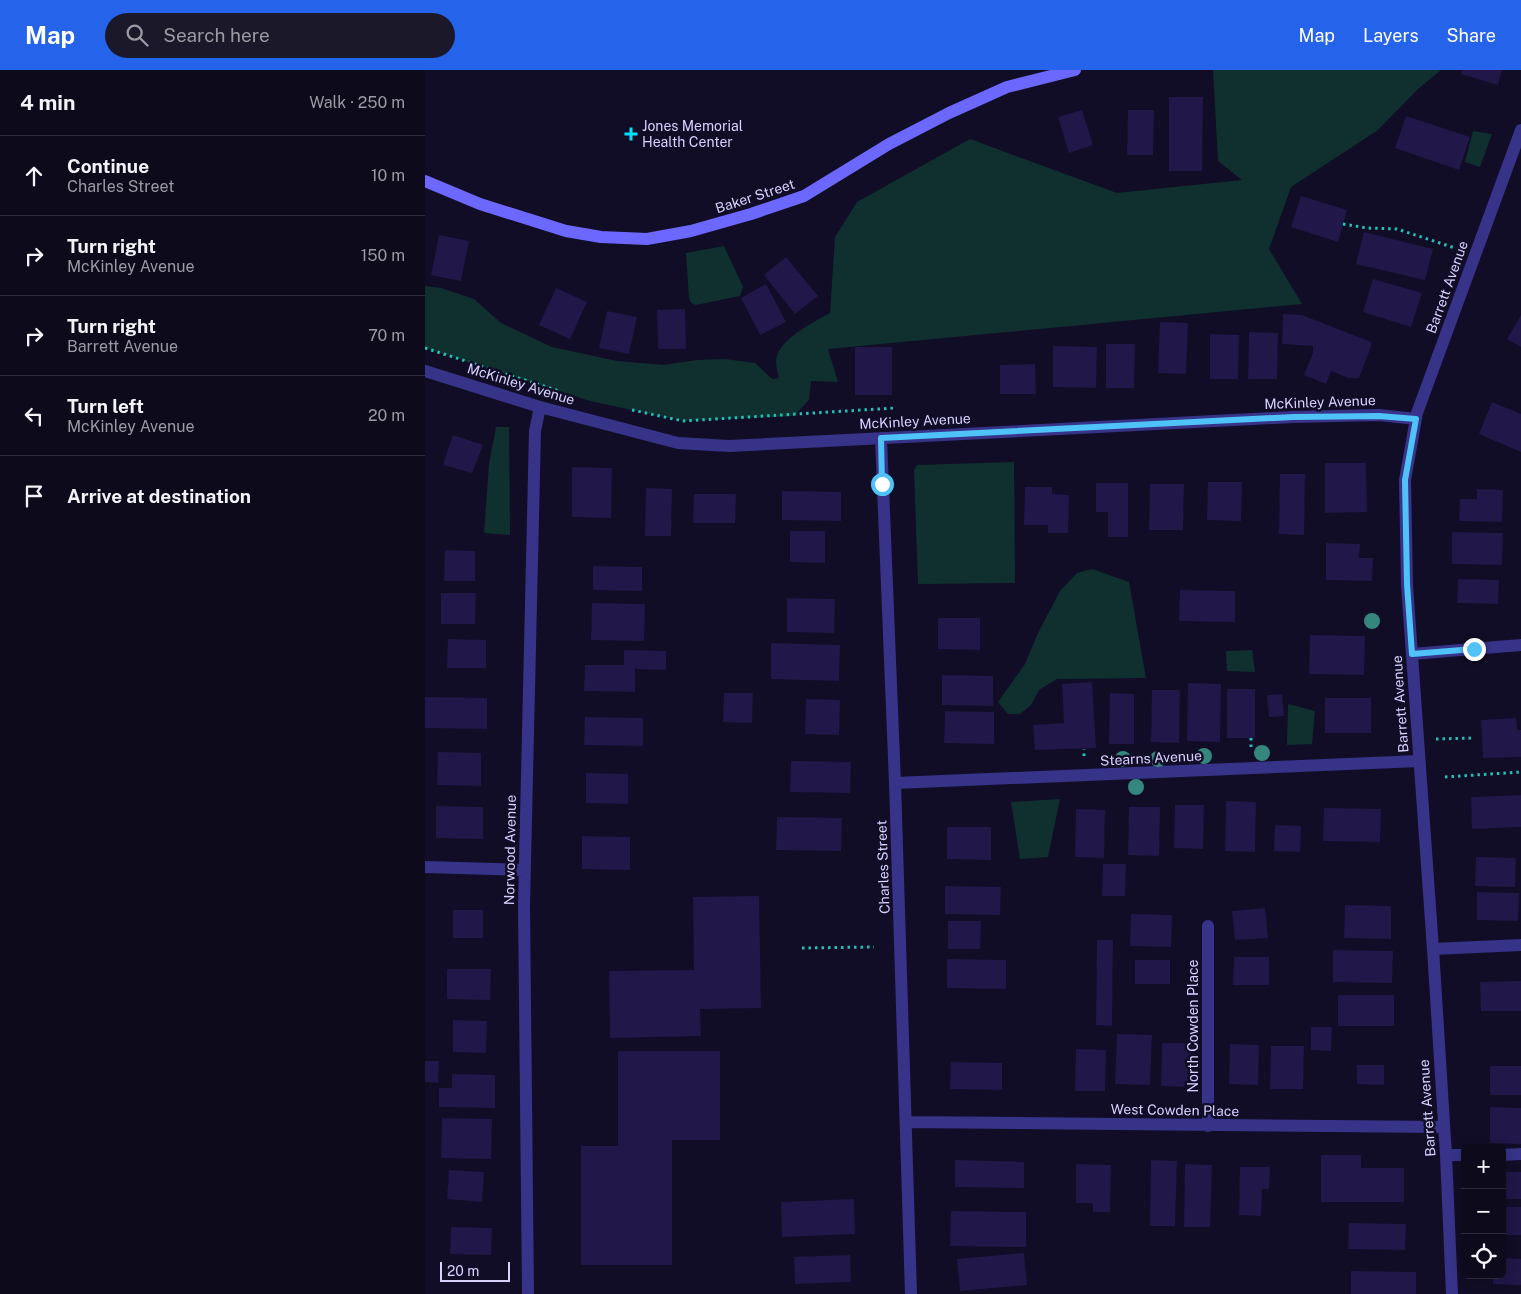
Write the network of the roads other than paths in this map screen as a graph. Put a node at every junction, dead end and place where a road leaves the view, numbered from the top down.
1 (1075, 70) edge
2 (1521, 130) edge
3 (425, 181) edge
4 (425, 371) edge
5 (540, 407) junction
6 (1416, 419) junction
7 (881, 438) junction
8 (1521, 645) edge
9 (1412, 654) junction
10 (1419, 761) junction
11 (895, 783) junction
12 (425, 867) edge
13 (525, 870) junction
14 (1208, 926) dead end
15 (1521, 945) edge
16 (1433, 949) junction
17 (906, 1122) junction
18 (1208, 1126) junction
19 (1443, 1127) junction
20 (1521, 1154) edge
21 (1461, 1155) edge
22 (1506, 1155) edge
23 (1445, 1156) junction
24 (528, 1294) edge
25 (911, 1294) edge
26 (1452, 1294) edge

1 - 3 street, Baker Street
2 - 6 street, Barrett Avenue
4 - 5 street, McKinley Avenue
5 - 7 street, McKinley Avenue
5 - 13 street, Norwood Avenue
6 - 7 street, McKinley Avenue
6 - 9 street, Barrett Avenue
7 - 11 street, Charles Street
8 - 9 street
9 - 10 street, Barrett Avenue
10 - 11 street, Stearns Avenue
10 - 16 street, Barrett Avenue
11 - 17 street, Charles Street
12 - 13 street
13 - 24 street, Norwood Avenue
14 - 18 street, North Cowden Place
15 - 16 street
16 - 19 street, Barrett Avenue
17 - 18 street, West Cowden Place
17 - 25 street, Charles Street
18 - 19 street, West Cowden Place
19 - 23 street, Barrett Avenue
20 - 22 street
21 - 23 street
23 - 26 street, Barrett Avenue

